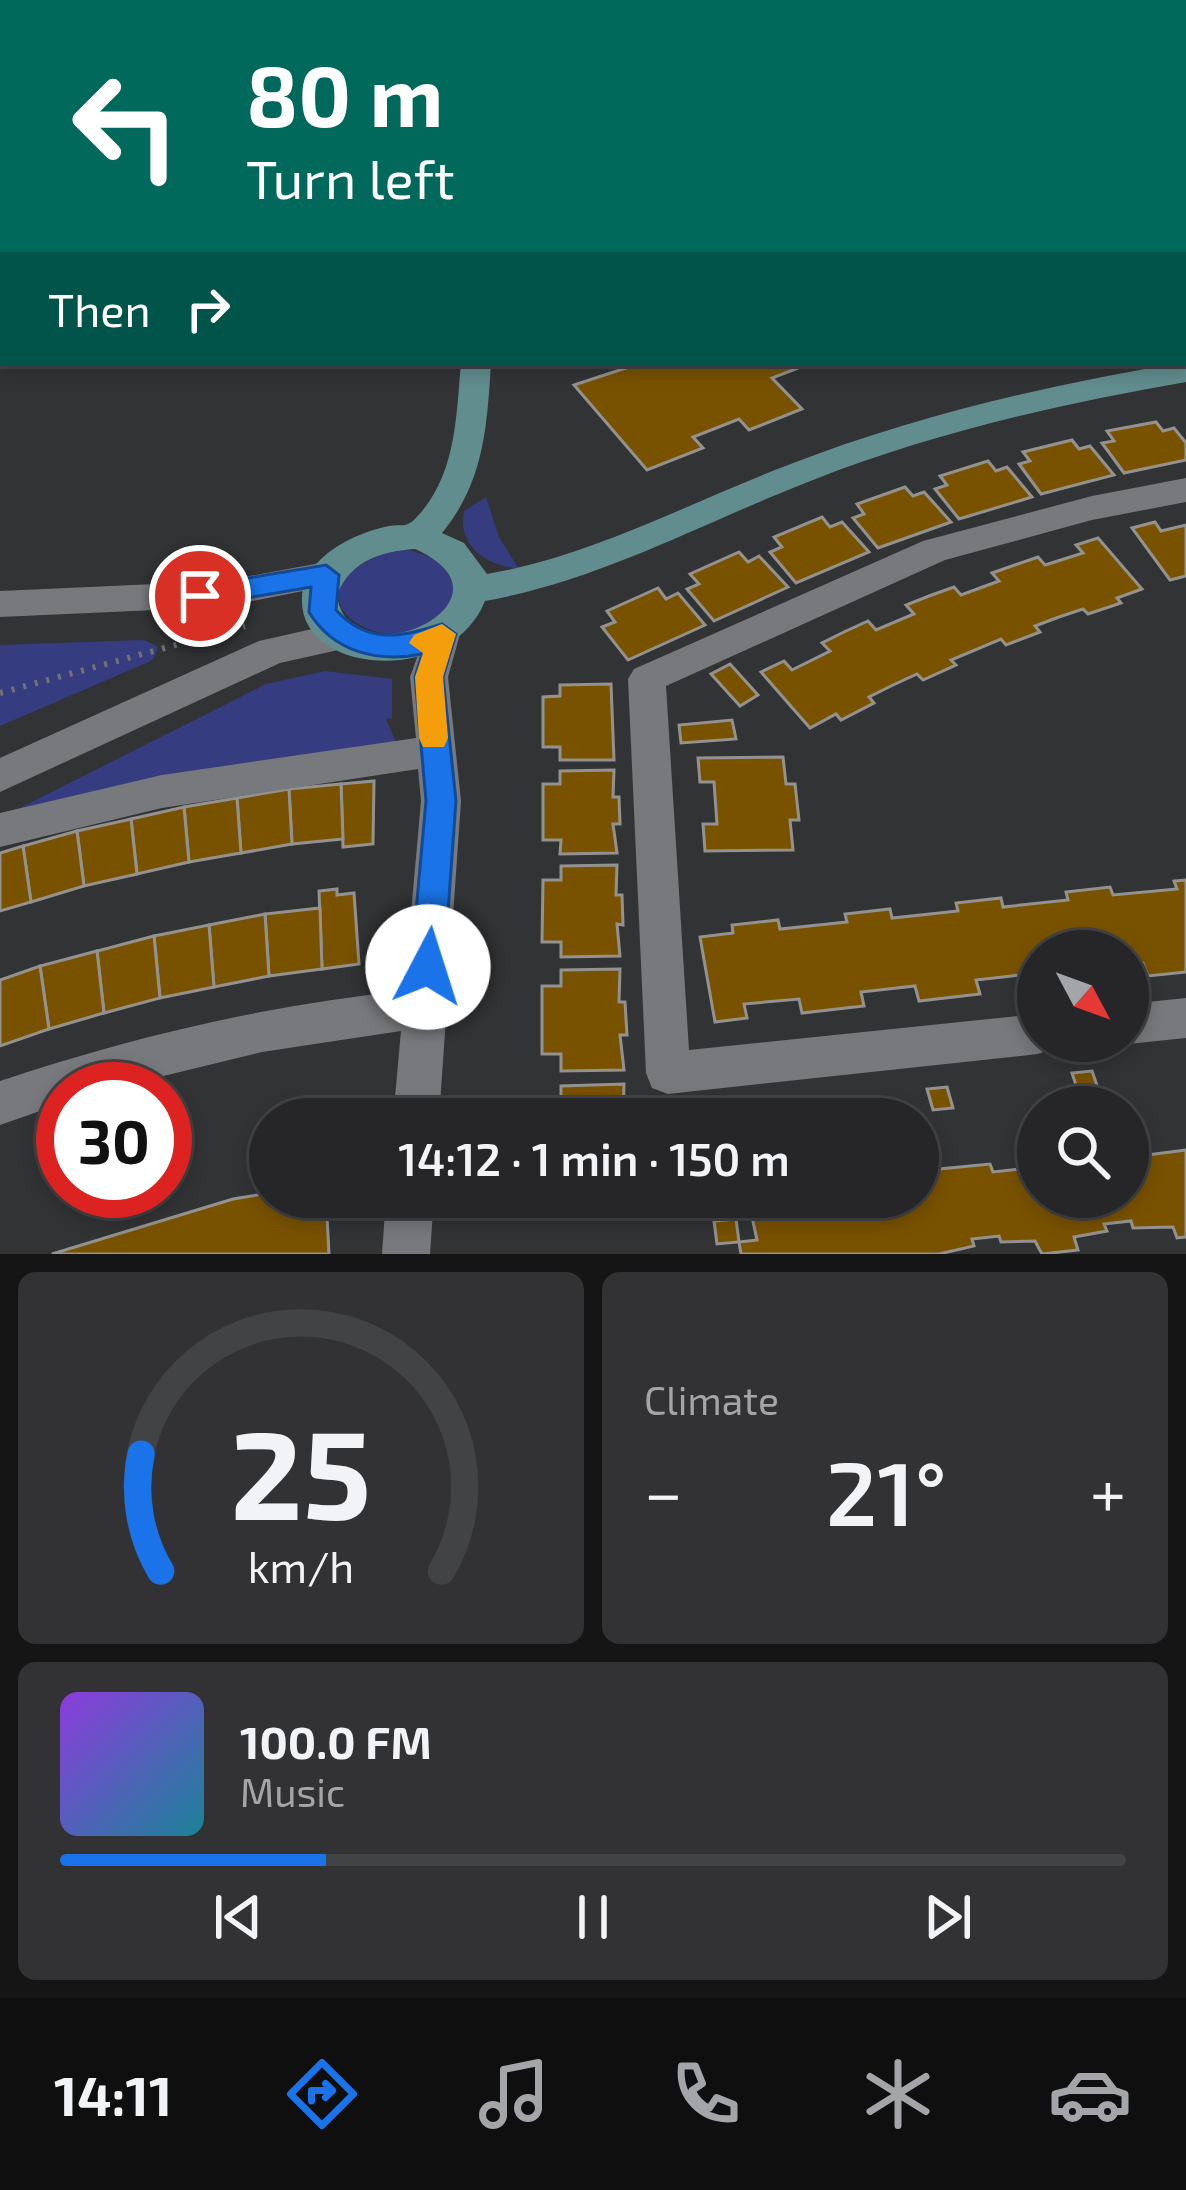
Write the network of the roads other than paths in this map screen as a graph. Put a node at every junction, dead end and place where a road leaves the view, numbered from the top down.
1 (476, 366) edge
2 (1186, 372) edge
3 (1186, 490) edge
4 (418, 537) junction
5 (326, 575) junction
6 (472, 590) junction
7 (0, 604) edge
8 (442, 634) junction
9 (343, 635) junction
10 (436, 751) junction
11 (0, 776) edge
12 (0, 830) edge
13 (424, 1009) junction
14 (1186, 1018) edge
15 (1149, 1022) edge
16 (1017, 1036) edge
17 (418, 1098) edge
18 (0, 1102) edge
19 (409, 1218) edge
20 (406, 1254) edge

1 - 4 street
2 - 6 street
3 - 16 street
4 - 5 street
4 - 6 street
5 - 7 street
5 - 9 street
6 - 8 street
8 - 9 street
8 - 10 street
9 - 11 street
10 - 12 street
10 - 13 street
13 - 17 street
13 - 18 street
14 - 15 street
19 - 20 street

